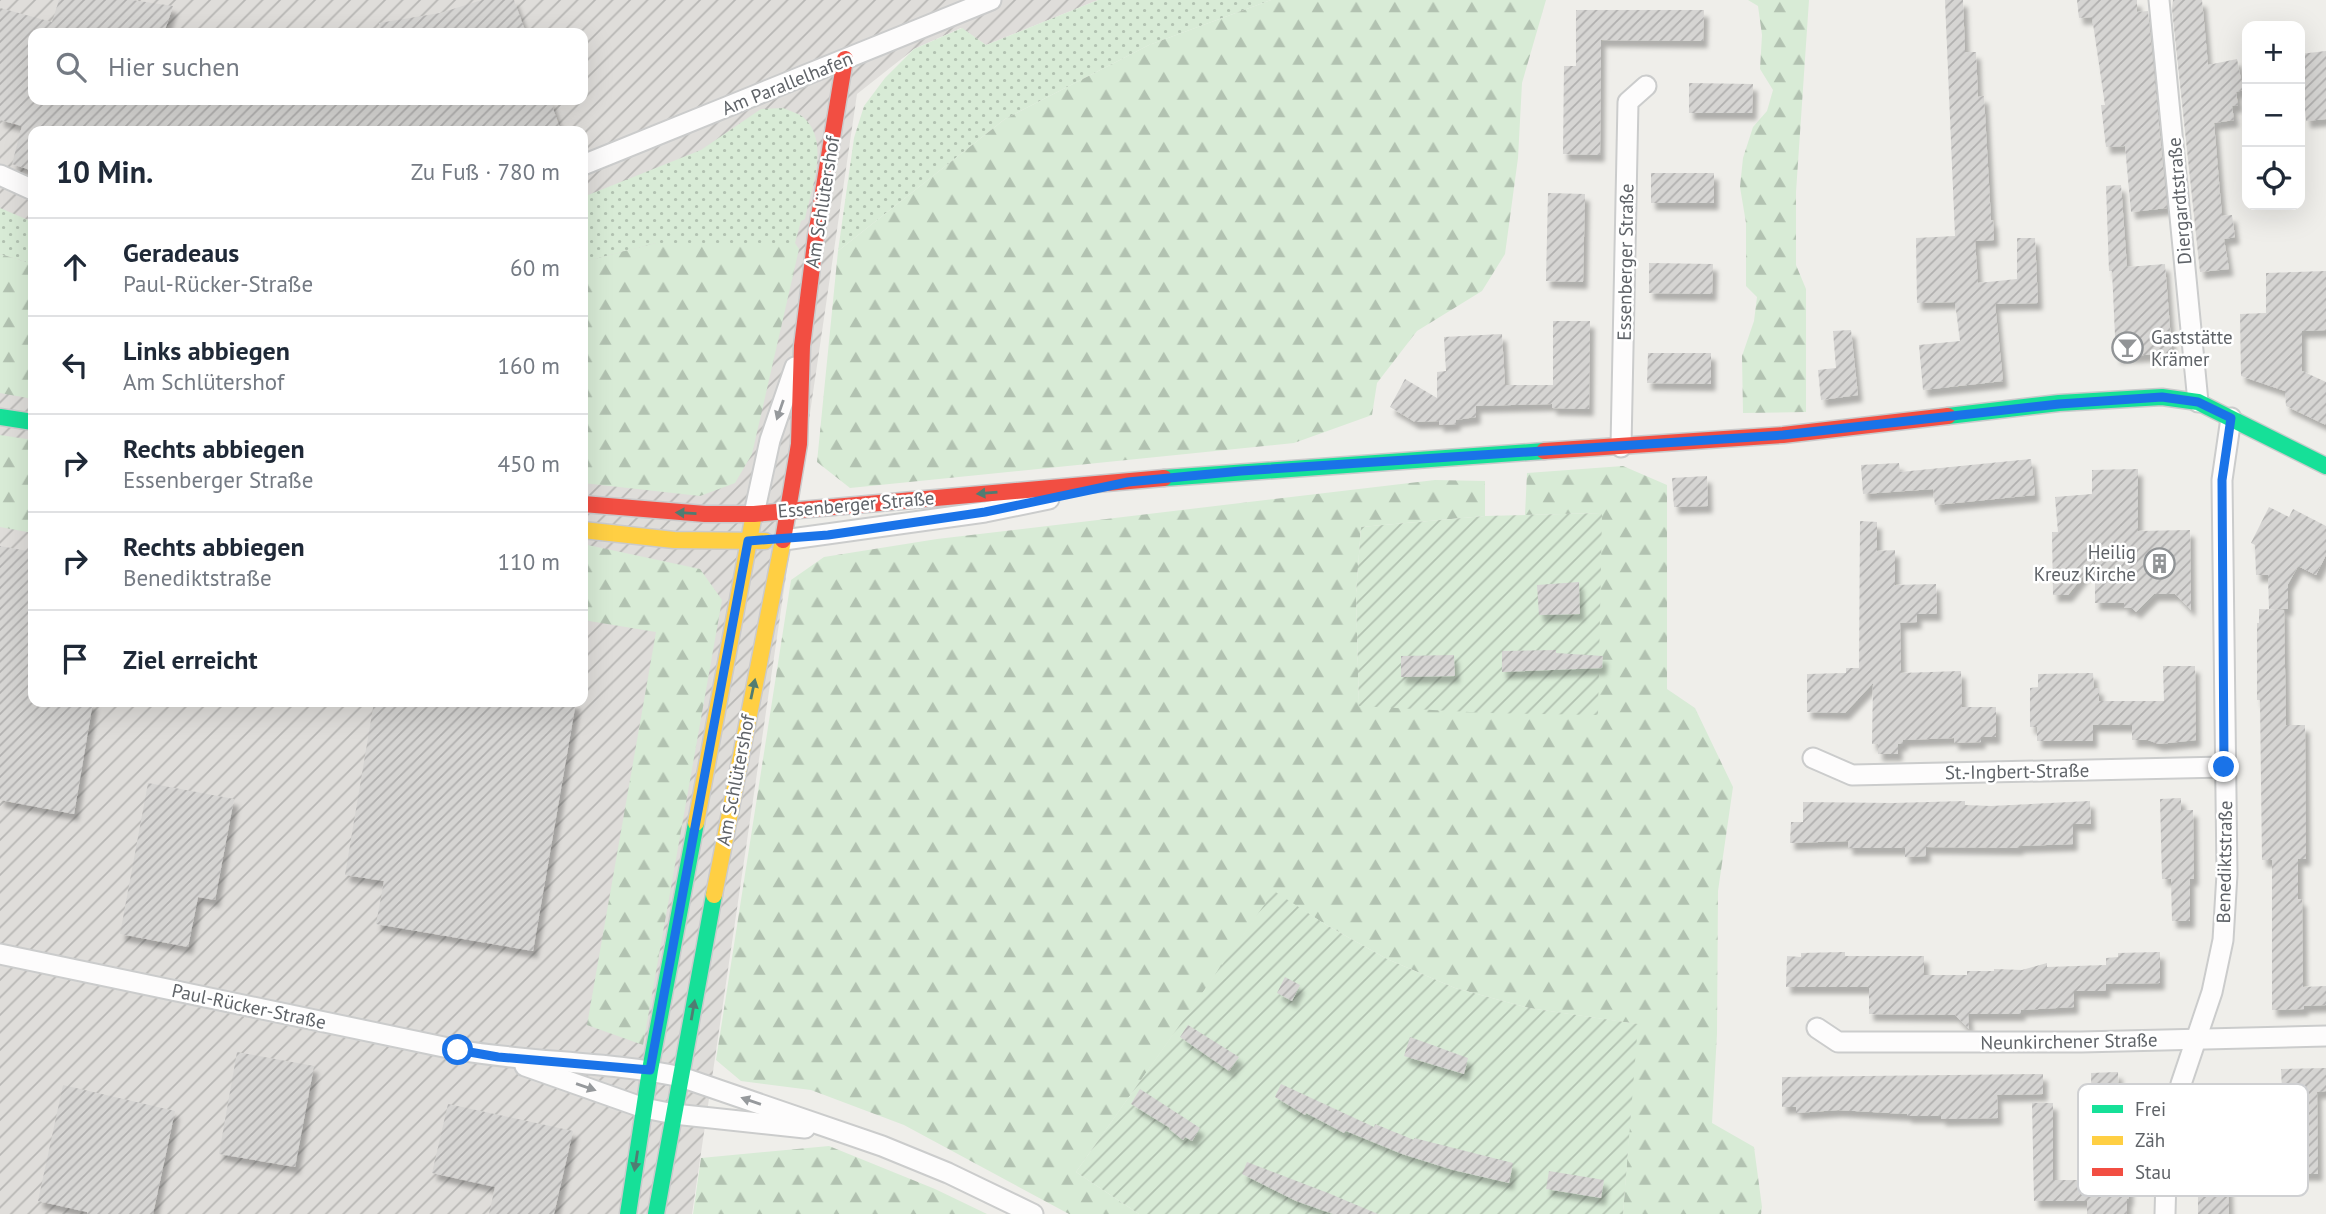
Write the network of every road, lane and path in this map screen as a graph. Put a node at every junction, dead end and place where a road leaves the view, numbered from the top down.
1 (991, 0) edge
2 (2159, 0) edge
3 (845, 59) junction
4 (1646, 86) dead end
5 (588, 163) edge
6 (0, 175) edge
7 (28, 188) edge
8 (802, 346) junction
9 (2198, 402) junction
10 (0, 417) edge
11 (2231, 418) junction
12 (28, 421) edge
13 (1620, 447) junction
14 (2326, 466) edge
15 (1128, 482) junction
16 (588, 504) edge
17 (789, 510) junction
18 (754, 514) junction
19 (588, 531) edge
20 (784, 540) junction
21 (748, 541) junction
22 (1813, 758) dead end
23 (2224, 767) junction
24 (0, 954) edge
25 (1817, 1028) dead end
26 (2326, 1036) edge
27 (2195, 1040) junction
28 (498, 1057) junction
29 (650, 1070) junction
30 (681, 1077) junction
31 (2181, 1084) edge
32 (644, 1108) junction
33 (674, 1114) junction
34 (838, 1132) junction
35 (2166, 1196) edge
36 (628, 1214) edge
37 (656, 1214) edge
38 (1033, 1214) edge
39 (2165, 1214) edge

1 - 3 street, Am Parallelhafen
2 - 9 street, Diergardtstraße
3 - 5 street, Am Parallelhafen
3 - 8 street, Am Schlütershof
4 - 13 street, Essenberger Straße
6 - 7 street
8 - 17 street, Am Schlütershof
8 -> 18 street, Am Schlütershof
9 - 11 street, Essenberger Straße
9 - 13 street, Essenberger Straße
10 - 12 street
11 - 14 street, Essenberger Straße
11 - 23 street, Benediktstraße
13 - 15 street, Essenberger Straße
15 -> 17 street, Essenberger Straße
15 - 20 street, Essenberger Straße
18 -> 16 street, Essenberger Straße
17 - 18 street, Essenberger Straße
17 - 20 street, Am Schlütershof
18 - 21 street, Am Schlütershof
19 - 21 street, Essenberger Straße
20 - 21 street, Essenberger Straße
30 -> 20 street, Am Schlütershof
21 - 29 street, Am Schlütershof
22 - 23 street, St.-Ingbert-Straße
23 - 27 street, Benediktstraße
24 - 28 street, Paul-Rücker-Straße
25 - 27 street, Neunkirchener Straße
26 - 27 street, Neunkirchener Straße
27 - 31 street, Benediktstraße
28 - 29 street, Paul-Rücker-Straße
28 -> 32 street, Paul-Rücker-Straße
29 - 30 street, Paul-Rücker-Straße
29 - 32 street, Am Schlütershof
30 - 33 street, Am Schlütershof
34 -> 30 street, Paul-Rücker-Straße
32 - 33 street, Paul-Rücker-Straße
32 -> 36 street, Am Schlütershof
33 - 34 street, Paul-Rücker-Straße
33 - 37 street, Am Schlütershof
34 - 38 street, Paul-Rücker-Straße
35 - 39 street, Benediktstraße

